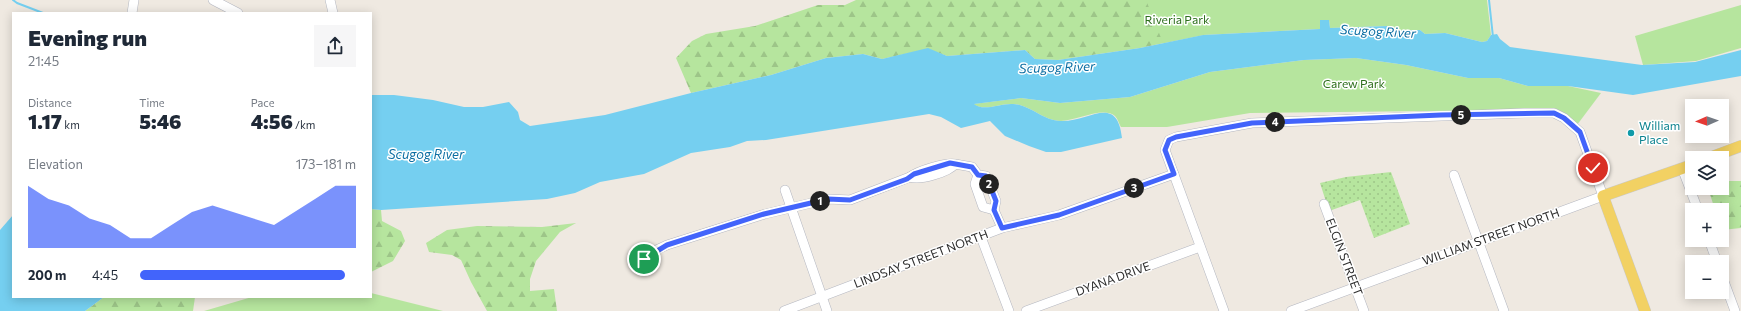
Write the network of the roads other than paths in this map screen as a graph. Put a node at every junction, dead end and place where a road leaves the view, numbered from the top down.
1 (134, 0) edge
2 (213, 0) edge
3 (330, 0) edge
4 (132, 12) edge
5 (236, 12) edge
6 (333, 12) edge
7 (1741, 146) edge
8 (1728, 151) edge
9 (1685, 167) edge
10 (1174, 174) junction
11 (978, 175) junction
12 (1454, 175) dead end
13 (785, 190) dead end
14 (1603, 196) junction
15 (1324, 204) dead end
16 (792, 208) junction
17 (994, 210) junction
18 (1002, 228) junction
19 (981, 237) junction
20 (1478, 242) junction
21 (1200, 247) junction
22 (635, 265) dead end
23 (1355, 288) junction
24 (1729, 295) edge
25 (822, 296) junction
26 (784, 311) edge
27 (827, 311) edge
28 (1009, 311) edge
29 (1026, 311) edge
30 (1224, 311) edge
31 (1291, 311) edge
32 (1364, 311) edge
33 (1504, 311) edge
34 (1645, 311) edge
35 (1735, 311) edge

1 - 4 street
2 - 5 street
3 - 6 street
7 - 8 main road
9 - 14 main road, WILLIAM STREET NORTH
10 - 14 street
10 - 18 street, LINDSAY STREET NORTH
10 - 21 street
11 - 16 street
11 - 17 street
11 - 17 street
12 - 20 street
13 - 16 street
14 - 20 street, WILLIAM STREET NORTH
14 - 34 main road
15 - 23 street, ELGIN STREET
16 - 22 street
16 - 25 street
17 - 18 street
18 - 19 street, LINDSAY STREET NORTH
19 - 25 street, LINDSAY STREET NORTH
19 - 28 street
20 - 23 street, WILLIAM STREET NORTH
20 - 33 street
21 - 29 street, DYANA DRIVE
21 - 30 street
23 - 31 street, WILLIAM STREET NORTH
23 - 32 street, ELGIN STREET
24 - 35 street
25 - 26 street, LINDSAY STREET NORTH
25 - 27 street

